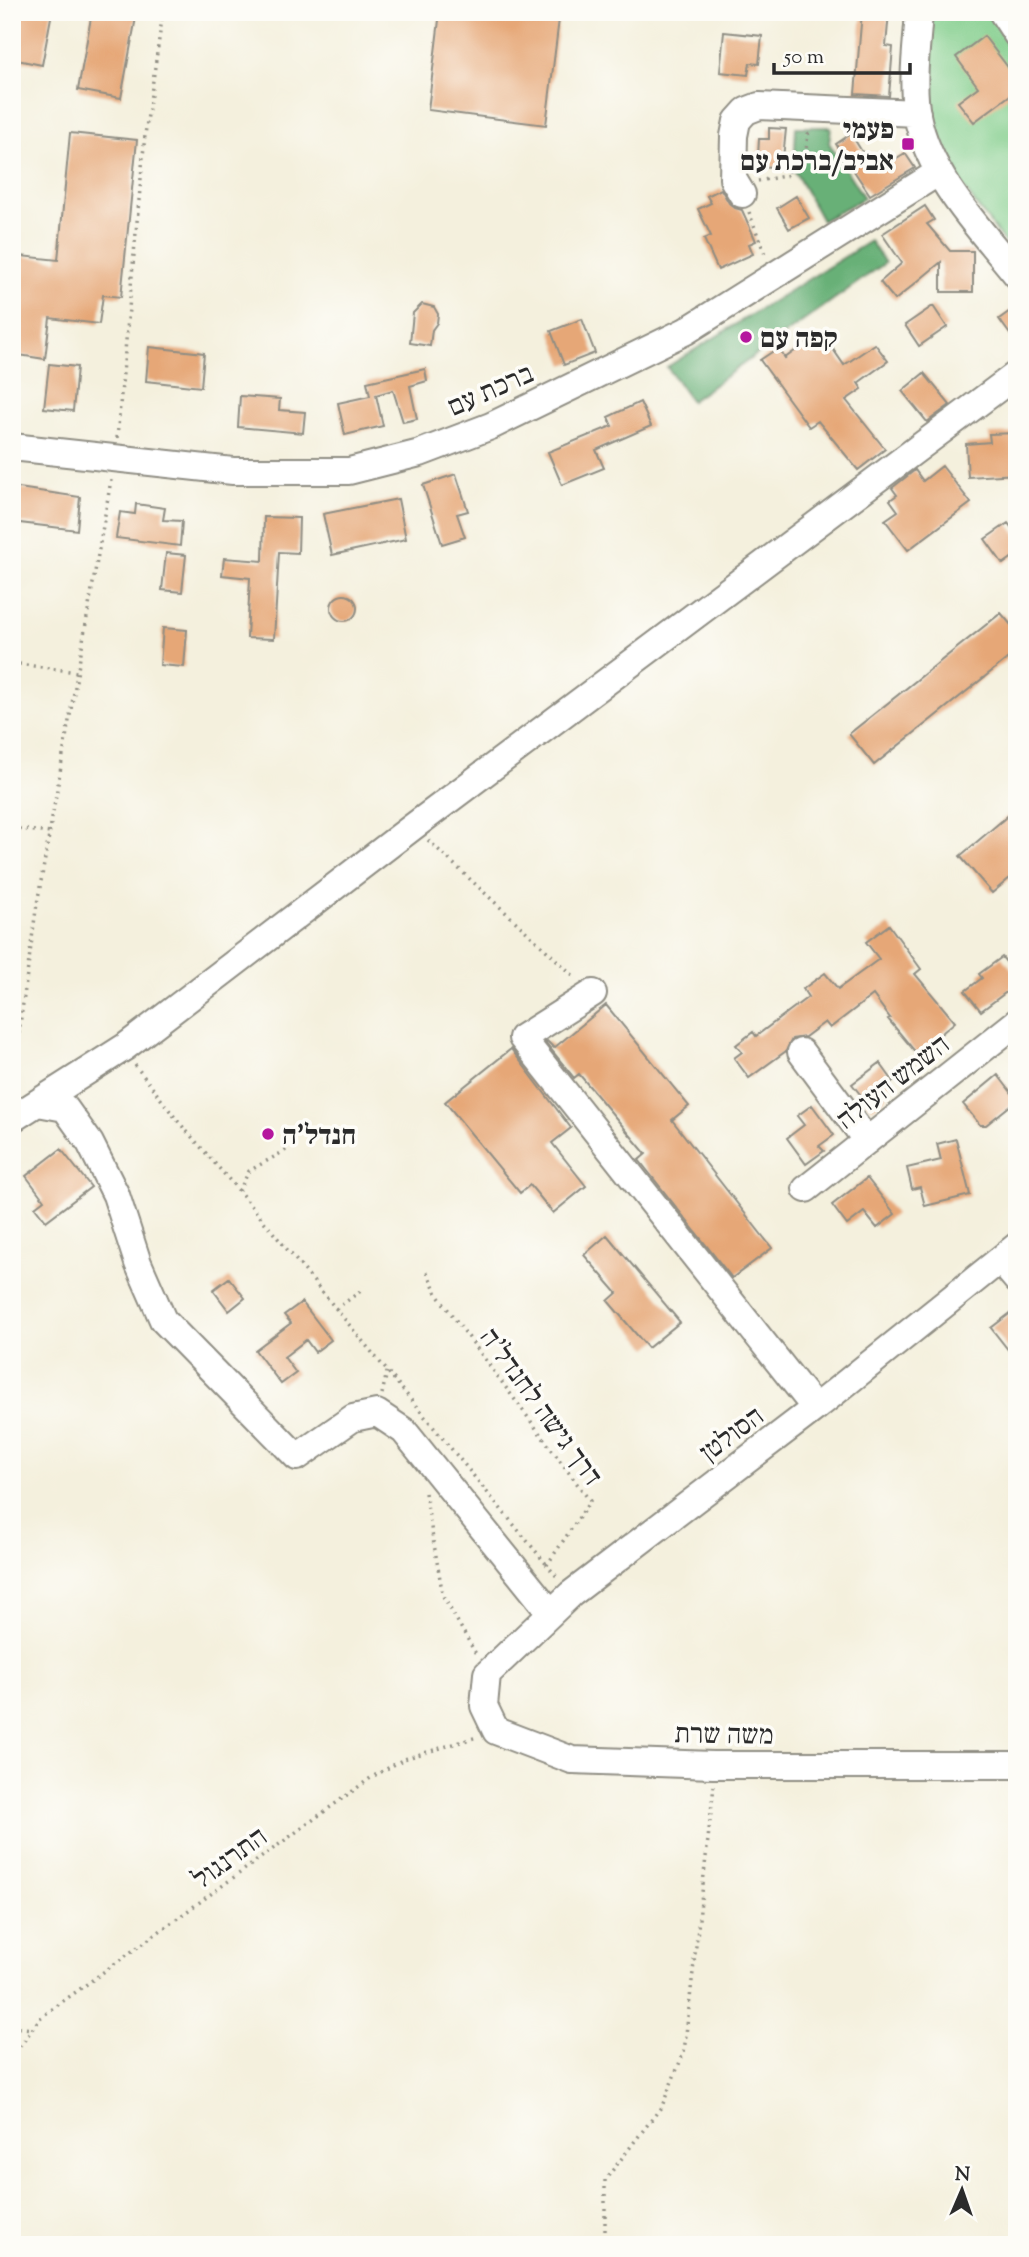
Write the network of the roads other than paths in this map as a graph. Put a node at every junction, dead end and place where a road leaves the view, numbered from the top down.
1 (919, 12) edge
2 (1002, 12) edge
3 (1017, 35) edge
4 (917, 113) junction
5 (939, 172) junction
6 (742, 194) road end
7 (1017, 275) edge
8 (1017, 374) edge
9 (12, 447) edge
10 (593, 993) road end
11 (1017, 1022) edge
12 (802, 1052) dead end
13 (38, 1103) junction
14 (12, 1119) edge
15 (867, 1141) junction
16 (806, 1189) dead end
17 (1011, 1262) edge
18 (815, 1408) junction
19 (551, 1613) junction
20 (496, 1731) joint
21 (1017, 1765) edge

1 - 4 street
2 - 3 street
4 - 5 street
4 - 6 street
5 - 7 street
5 - 9 street, ברכת עם
8 - 13 street
10 - 18 street
11 - 15 street, השמש העולה
12 - 15 street
13 - 14 street
13 - 19 street
15 - 16 street, השמש העולה
17 - 18 street, הסולטן
18 - 19 street, הסולטן
19 - 20 street, הסולטן
20 - 21 street, משה שרת

